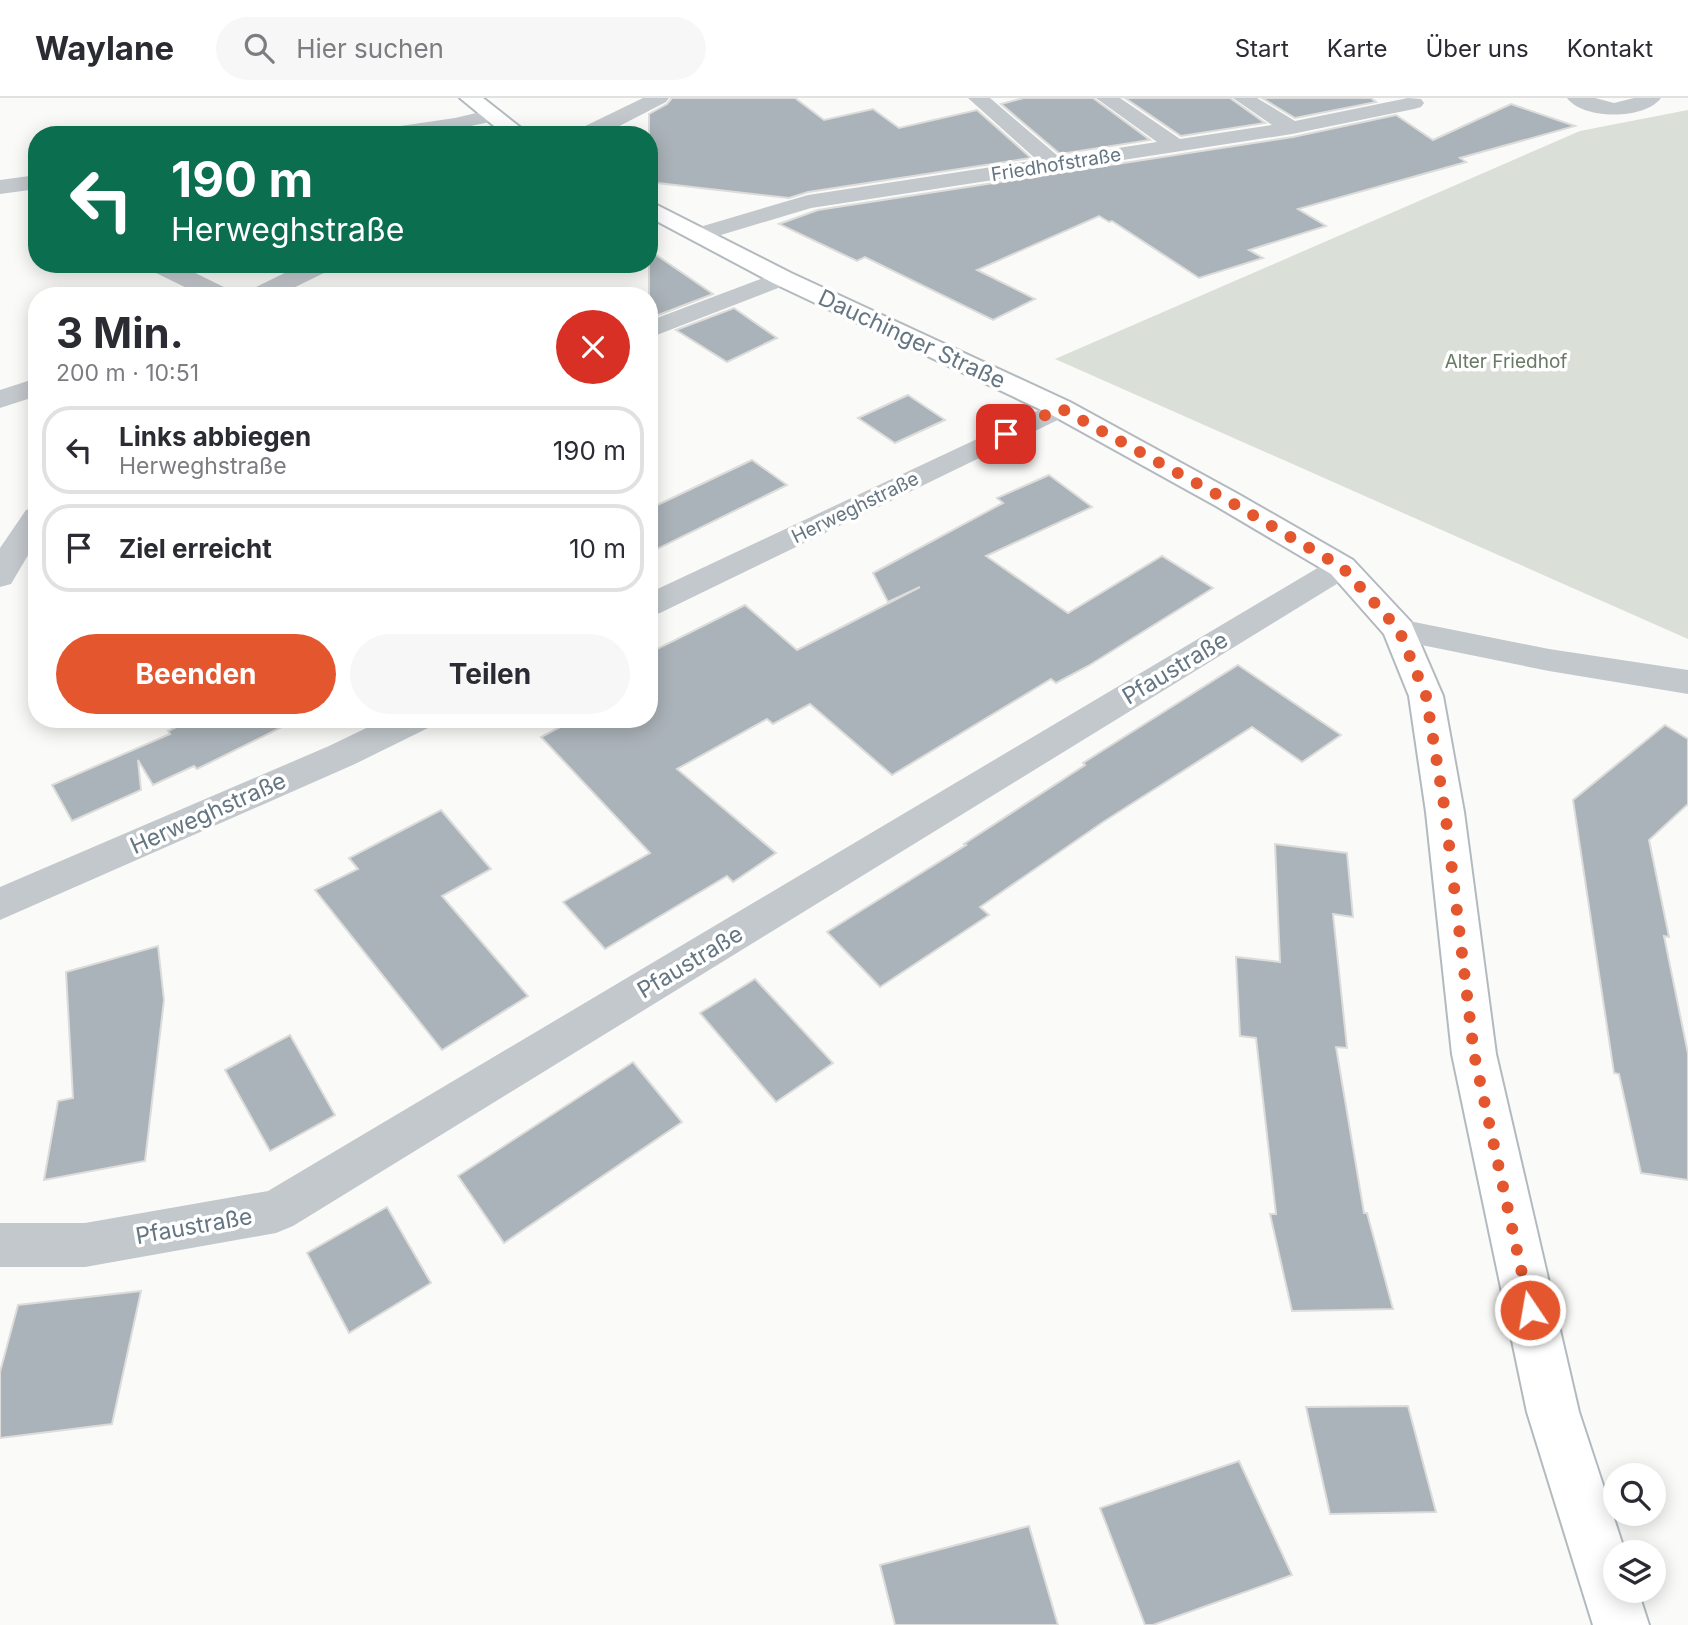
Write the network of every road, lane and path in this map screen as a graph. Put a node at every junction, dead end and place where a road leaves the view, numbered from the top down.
1 (470, 98) edge
2 (659, 98) edge
3 (978, 98) edge
4 (1106, 98) edge
5 (1243, 98) edge
6 (1577, 98) edge
7 (1651, 98) edge
8 (1409, 101) edge
9 (493, 116) junction
10 (441, 126) edge
11 (507, 126) edge
12 (603, 126) edge
13 (1292, 128) junction
14 (1174, 144) junction
15 (1055, 165) junction
16 (28, 183) edge
17 (0, 187) edge
18 (658, 212) edge
19 (701, 234) junction
20 (176, 273) edge
21 (304, 273) edge
22 (782, 278) junction
23 (204, 287) edge
24 (276, 287) edge
25 (658, 326) edge
26 (28, 389) edge
27 (0, 400) edge
28 (1060, 408) junction
29 (28, 536) edge
30 (15, 564) edge
31 (1342, 567) junction
32 (658, 603) edge
33 (1399, 630) junction
34 (1688, 682) edge
35 (398, 728) edge
36 (0, 904) edge
37 (0, 1245) edge
38 (1620, 1625) edge

1 - 9 main road
2 - 12 street
3 - 15 street
4 - 14 street
5 - 13 street
6 - 7 street
8 - 13 street, Friedhofstraße
9 - 10 street
9 - 11 main road
13 - 14 street, Friedhofstraße
14 - 15 street, Friedhofstraße
15 - 19 street, Friedhofstraße
16 - 17 street
18 - 19 main road, Dauchinger Straße
19 - 22 main road, Dauchinger Straße
20 - 23 street
21 - 24 street
22 - 25 street
22 - 28 main road, Dauchinger Straße
26 - 27 street
28 - 31 main road, Dauchinger Straße
28 - 32 street, Herweghstraße
29 - 30 street
31 - 33 main road, Dauchinger Straße
31 - 37 street, Pfaustraße
33 - 34 street
33 - 38 main road, Dauchinger Straße
35 - 36 street, Herweghstraße

